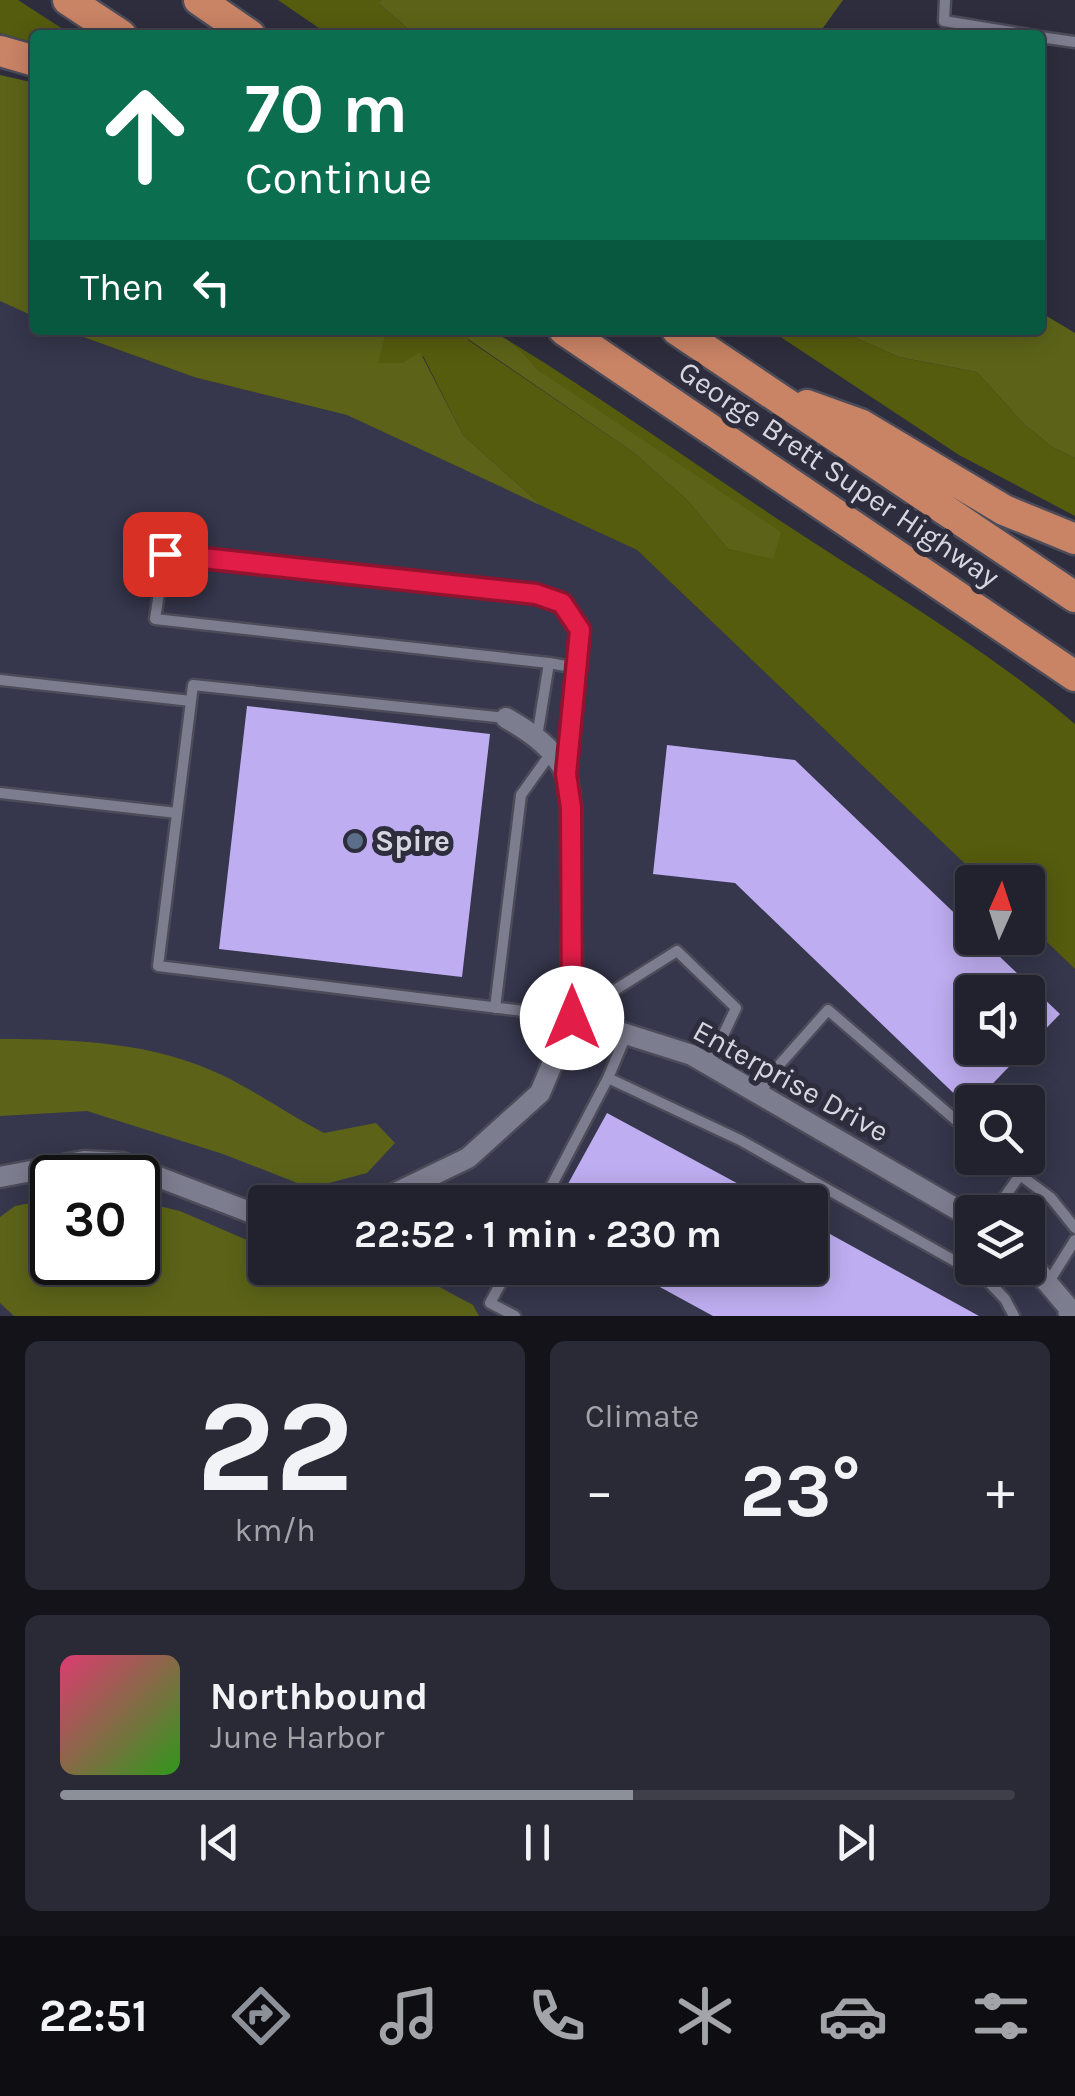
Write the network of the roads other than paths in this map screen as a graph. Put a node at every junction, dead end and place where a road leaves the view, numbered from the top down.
1 (68, 0) edge
2 (199, 0) edge
3 (945, 0) edge
4 (114, 30) edge
5 (243, 30) edge
6 (999, 30) edge
7 (1045, 38) edge
8 (1075, 42) edge
9 (0, 51) edge
10 (30, 60) edge
11 (571, 335) edge
12 (683, 335) edge
13 (762, 389) junction
14 (1075, 539) edge
15 (1075, 597) edge
16 (549, 663) junction
17 (577, 668) junction
18 (1075, 676) edge
19 (0, 680) edge
20 (191, 701) junction
21 (506, 718) joint
22 (544, 745) junction
23 (566, 774) junction
24 (0, 792) edge
25 (177, 813) junction
26 (495, 1008) junction
27 (572, 1018) junction
28 (626, 1034) junction
29 (710, 1064) junction
30 (608, 1078) junction
31 (760, 1094) junction
32 (955, 1119) edge
33 (1020, 1175) joint
34 (0, 1177) edge
35 (412, 1185) edge
36 (552, 1185) edge
37 (1006, 1195) edge
38 (955, 1208) edge
39 (248, 1214) edge
40 (1075, 1228) edge
41 (1075, 1240) edge
42 (1045, 1280) edge
43 (1048, 1284) junction
44 (500, 1285) edge
45 (516, 1316) edge
46 (1014, 1316) edge
47 (1069, 1316) edge

1 - 4 highway
2 - 5 highway
3 - 6 lane
7 - 8 lane
9 - 10 highway
11 - 18 highway, George Brett Super Highway
12 - 13 highway, George Brett Super Highway
13 - 14 highway
13 - 15 highway, George Brett Super Highway
16 - 17 lane
16 - 17 lane
16 - 22 lane
17 - 23 lane
19 - 20 lane
20 - 21 lane
20 - 25 lane
21 - 22 street
22 - 23 street
22 - 26 lane
23 - 27 street
24 - 25 lane
25 - 26 lane
26 - 27 lane
27 - 28 street, Enterprise Drive
27 - 29 lane
27 - 35 street
28 - 29 street, Enterprise Drive
28 - 30 lane
29 - 31 street, Enterprise Drive
30 - 36 lane
30 - 46 lane
31 - 32 lane
31 - 38 street, Enterprise Drive
33 - 37 lane
33 - 40 lane
34 - 39 street
41 - 43 lane
42 - 43 street
43 - 47 street
44 - 45 lane

